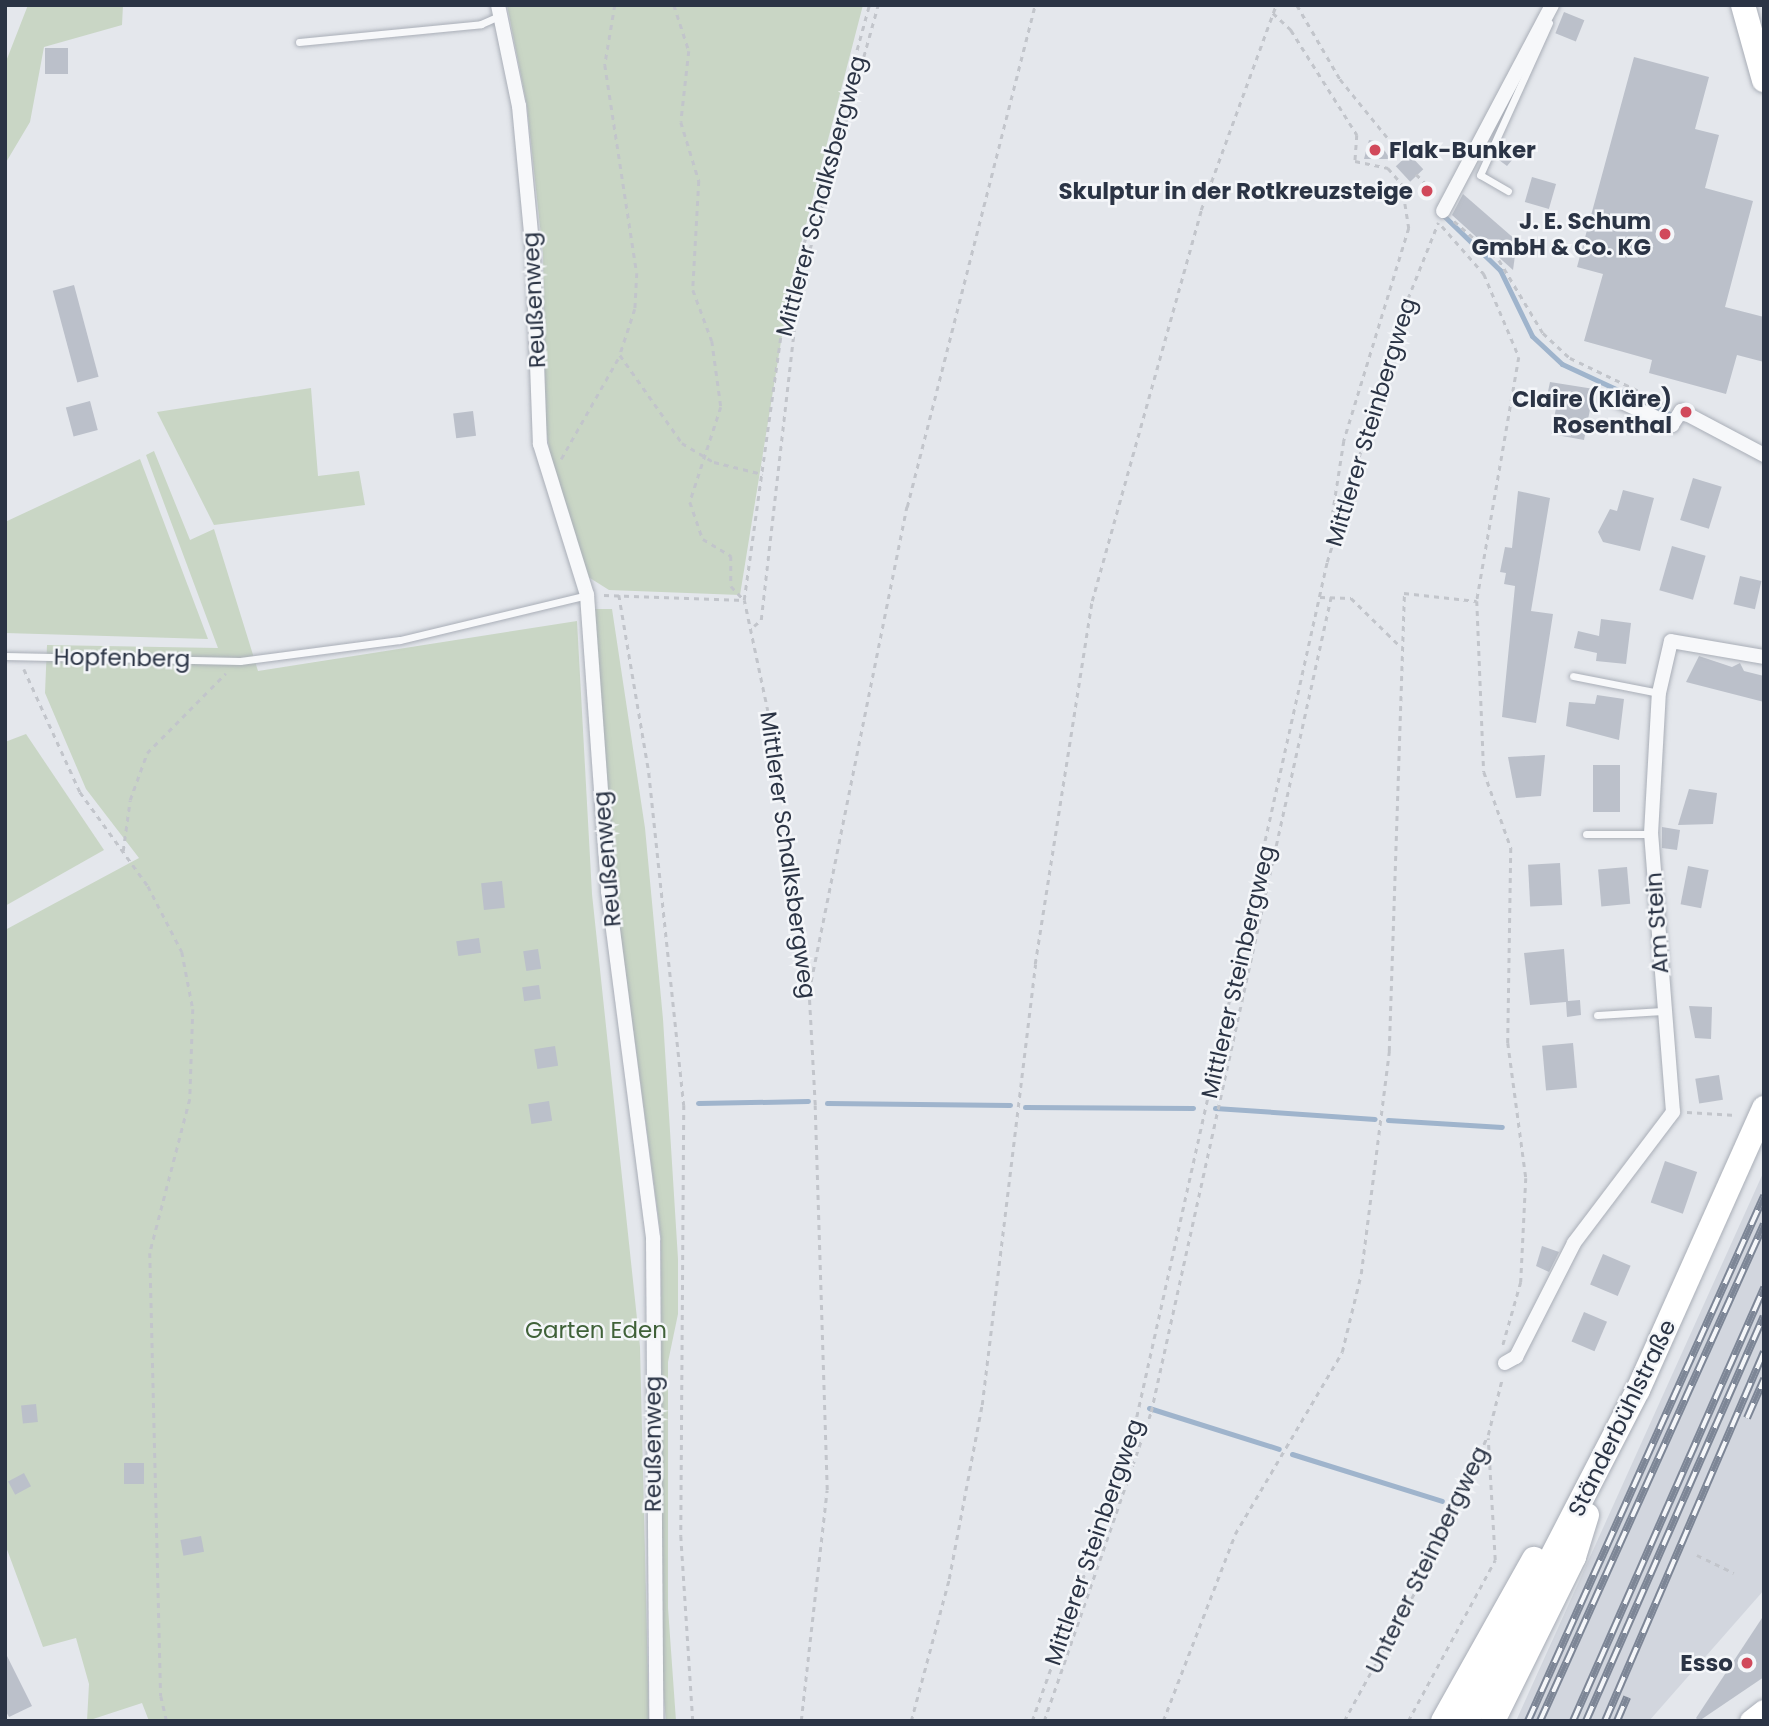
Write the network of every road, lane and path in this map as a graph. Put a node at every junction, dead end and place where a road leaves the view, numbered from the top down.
1 (615, 5) edge
2 (674, 5) edge
3 (869, 5) edge
4 (878, 5) edge
5 (1035, 5) edge
6 (1276, 5) edge
7 (1297, 5) edge
8 (1743, 5) edge
9 (1551, 7) edge
10 (499, 10) edge
11 (1273, 13) junction
12 (299, 42) dead end
13 (1764, 80) edge
14 (1404, 158) dead end
15 (1416, 174) dead end
16 (1507, 191) dead end
17 (1443, 212) junction
18 (789, 295) junction
19 (797, 296) junction
20 (620, 355) junction
21 (1615, 398) dead end
22 (1681, 411) junction
23 (1764, 455) edge
24 (707, 458) junction
25 (763, 474) junction
26 (549, 481) junction
27 (1340, 520) junction
28 (587, 595) junction
29 (619, 595) junction
30 (1320, 597) junction
31 (1331, 597) junction
32 (744, 600) junction
33 (1477, 601) junction
34 (754, 626) junction
35 (1400, 646) junction
36 (5, 656) edge
37 (1764, 657) edge
38 (23, 660) junction
39 (240, 661) junction
40 (1573, 676) dead end
41 (1659, 693) junction
42 (1586, 834) dead end
43 (1651, 834) junction
44 (123, 851) junction
45 (809, 994) junction
46 (1663, 1011) junction
47 (1597, 1016) dead end
48 (1680, 1112) junction
49 (1762, 1113) edge
50 (1502, 1347) dead end
51 (1505, 1363) joint
52 (1488, 1435) junction
53 (1603, 1461) junction
54 (1697, 1555) dead end
55 (1734, 1573) dead end
56 (1764, 1711) edge
57 (167, 1721) edge
58 (656, 1721) edge
59 (692, 1721) edge
60 (801, 1721) edge
61 (911, 1721) edge
62 (1032, 1721) edge
63 (1044, 1721) edge
64 (1163, 1721) edge
65 (1344, 1721) edge
66 (1408, 1721) edge
67 (1443, 1721) edge
68 (1467, 1721) edge
69 (1493, 1721) edge
70 (1751, 1721) edge

1 - 20 path
2 - 24 path
3 - 18 path, Mittlerer Schalksbergweg
4 - 19 path
5 - 45 path
6 - 11 path
7 - 14 path
8 - 13 highway
9 - 16 lane
9 - 17 street
10 - 12 lane
10 - 26 street, Reußenweg
11 - 27 path
11 - 61 path
15 - 17 path
17 - 22 path
17 - 27 path, Mittlerer Steinbergweg
17 - 33 path
18 - 19 path
18 - 25 path, Mittlerer Schalksbergweg
19 - 34 path
20 - 24 path
20 - 26 path
21 - 22 street
22 - 23 street
24 - 25 path
24 - 32 path
25 - 32 path, Mittlerer Schalksbergweg
26 - 28 street, Reußenweg
27 - 30 path, Mittlerer Steinbergweg
28 - 29 path
28 - 39 lane, Hopfenberg
28 - 58 street, Reußenweg
29 - 32 path
29 - 59 path
30 - 31 path
30 - 62 path, Mittlerer Steinbergweg
31 - 35 path
31 - 63 path
32 - 34 path, Mittlerer Schalksbergweg
33 - 35 path
33 - 50 path
34 - 45 path, Mittlerer Schalksbergweg
35 - 64 path
36 - 38 lane, Hopfenberg
37 - 41 street, Am Stein
38 - 39 lane, Hopfenberg
38 - 44 path
39 - 44 path
40 - 41 lane
41 - 43 street, Am Stein
42 - 43 lane
43 - 46 street, Am Stein
44 - 57 path
45 - 60 path, Mittlerer Schalksbergweg
46 - 47 lane
46 - 48 street, Am Stein
48 - 49 path
48 - 51 street
49 - 53 highway, Ständerbühlstraße
51 - 52 path, Unterer Steinbergweg
52 - 65 path, Unterer Steinbergweg
52 - 66 path
53 - 67 highway
53 - 68 highway, Ständerbühlstraße
53 - 69 highway
54 - 55 path
56 - 70 main road

